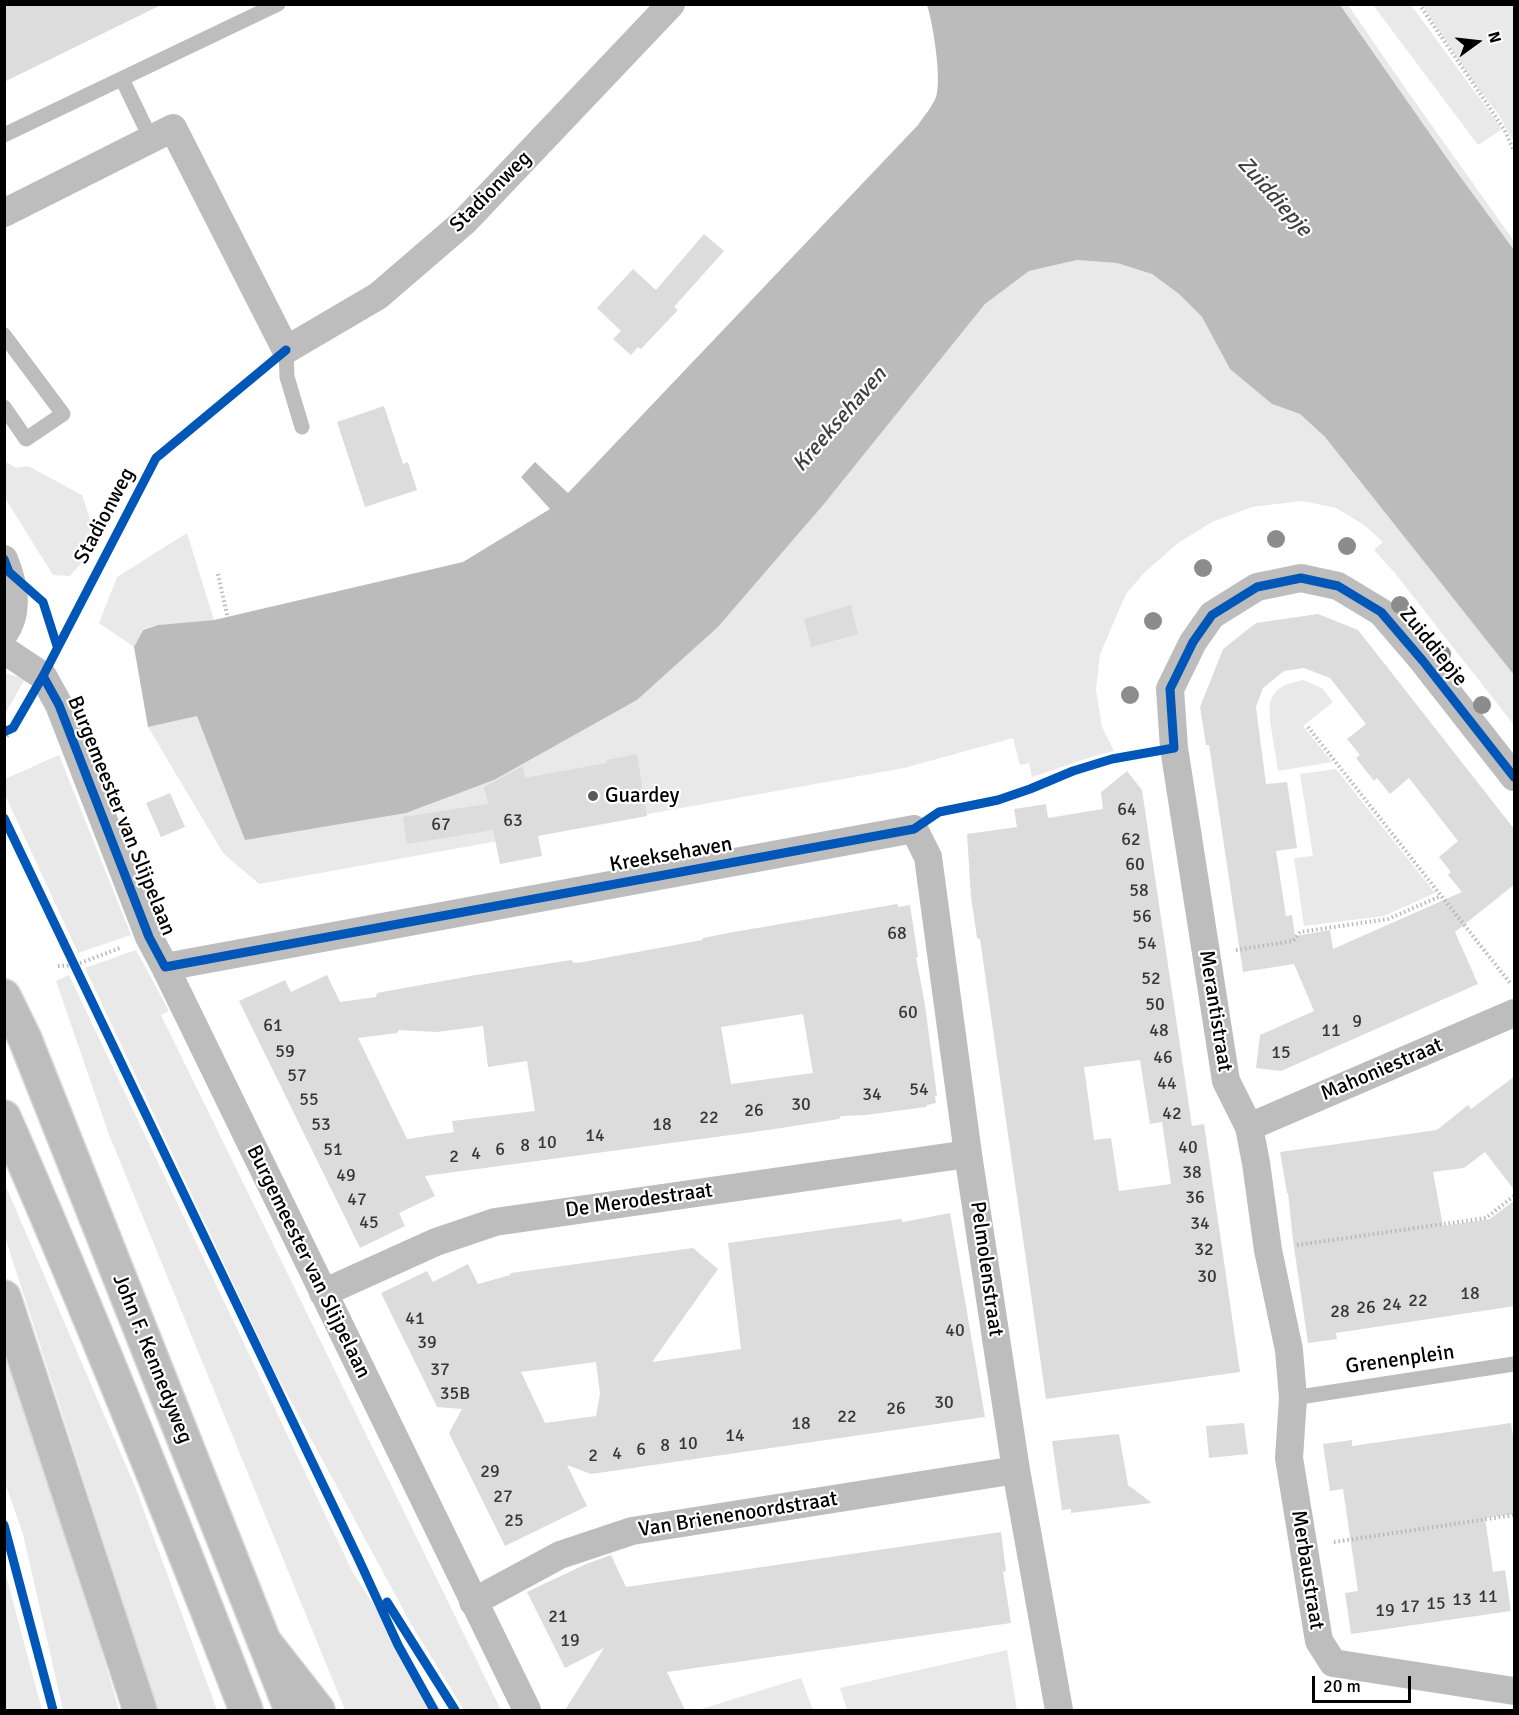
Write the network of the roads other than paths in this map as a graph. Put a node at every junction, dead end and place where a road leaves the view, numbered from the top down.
1 (278, 4) edge
2 (670, 4) edge
3 (122, 79) junction
4 (4, 135) edge
5 (151, 139) junction
6 (4, 213) edge
7 (4, 335) edge
8 (285, 350) junction
9 (4, 407) edge
10 (302, 427) dead end
11 (4, 559) edge
12 (4, 634) edge
13 (4, 650) edge
14 (1170, 689) joint
15 (1515, 777) edge
16 (914, 829) joint
17 (165, 967) junction
18 (4, 996) edge
19 (1515, 1013) edge
20 (4, 1117) edge
21 (1249, 1127) junction
22 (968, 1154) junction
23 (323, 1293) junction
24 (4, 1297) edge
25 (1515, 1364) edge
26 (1293, 1398) junction
27 (1016, 1470) junction
28 (473, 1602) junction
29 (264, 1641) junction
30 (1515, 1691) edge
31 (140, 1710) edge
32 (246, 1710) edge
33 (291, 1710) edge
34 (318, 1710) edge
35 (527, 1710) edge
36 (1059, 1710) edge

1 - 3 lane
2 - 8 street, Stadionweg
3 - 4 lane
3 - 5 lane
5 - 6 street
5 - 8 street
7 - 9 lane
8 - 10 lane
11 - 12 street
13 - 17 street, Burgemeester van Slijpelaan
14 - 15 street, Zuiddiepje
14 - 21 street, Merantistraat
16 - 17 street, Kreeksehaven
16 - 22 street, Pelmolenstraat
17 - 23 street, Burgemeester van Slijpelaan
18 - 29 main road, John F. Kennedyweg
19 - 21 street, Mahoniestraat
20 - 32 main road
21 - 26 street, Merantistraat
22 - 23 street, De Merodestraat
22 - 27 street, Pelmolenstraat
23 - 28 street, Burgemeester van Slijpelaan
24 - 31 main road
25 - 26 lane, Grenenplein
26 - 30 street, Merbaustraat
27 - 28 street, Van Brienenoordstraat
27 - 36 street, Pelmolenstraat
28 - 35 street, Burgemeester van Slijpelaan
29 - 33 main road
29 - 34 main road, John F. Kennedyweg

